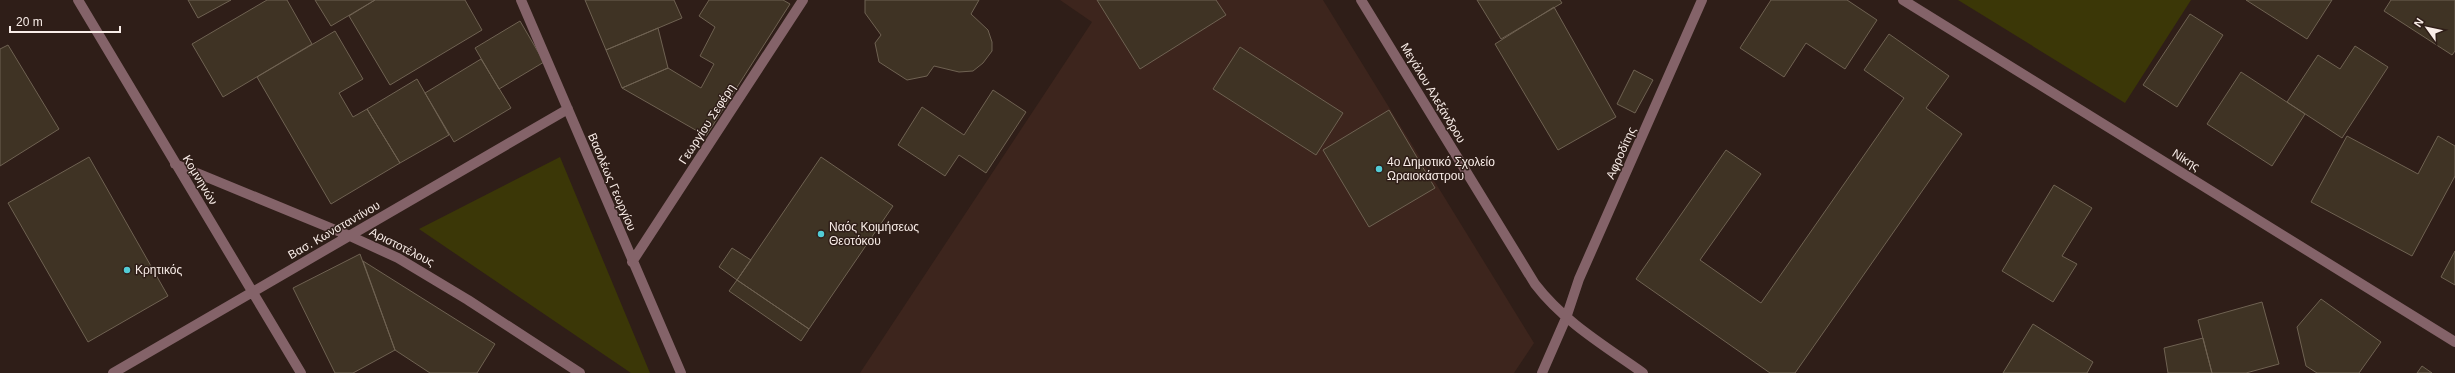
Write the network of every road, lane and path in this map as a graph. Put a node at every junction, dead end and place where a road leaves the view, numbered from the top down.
1 (78, 0) edge
2 (521, 0) edge
3 (803, 0) edge
4 (1361, 0) edge
5 (1702, 0) edge
6 (1903, 0) edge
7 (568, 109) junction
8 (176, 164) junction
9 (350, 236) junction
10 (632, 262) junction
11 (252, 292) junction
12 (1566, 318) junction
13 (2455, 342) edge
14 (113, 373) edge
15 (301, 373) edge
16 (580, 373) edge
17 (681, 373) edge
18 (1542, 373) edge
19 (1643, 373) edge

1 - 8 street, Κομνηνών
2 - 7 street, Βασιλέως Γεωργίου
3 - 10 street, Γεωργίου Σεφέρη
4 - 12 street, Μεγάλου Αλεξάνδρου
5 - 12 street, Αφροδίτης
6 - 13 street, Νίκης
7 - 9 street, Βασ. Κωνσταντίνου
7 - 10 street, Βασιλέως Γεωργίου
8 - 9 street, Αριστοτέλους
8 - 11 street, Κομνηνών
9 - 11 street, Βασ. Κωνσταντίνου
9 - 16 street, Αριστοτέλους
10 - 17 street, Βασιλέως Γεωργίου
11 - 14 street, Βασ. Κωνσταντίνου
11 - 15 street, Κομνηνών
12 - 18 street, Αφροδίτης
12 - 19 street, Μεγάλου Αλεξάνδρου

